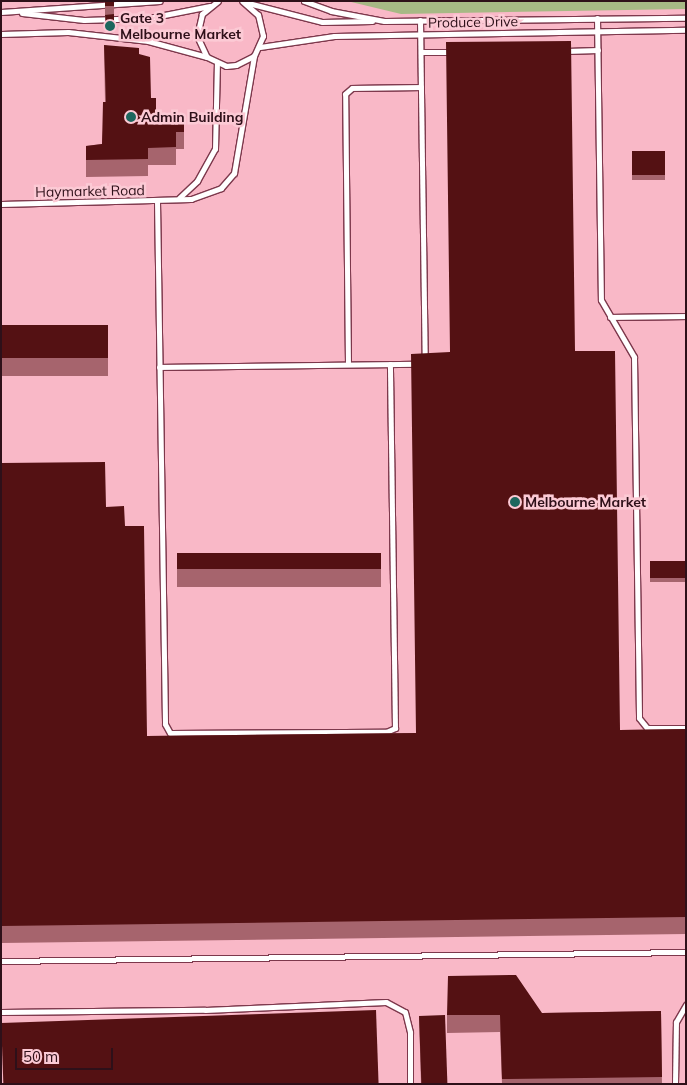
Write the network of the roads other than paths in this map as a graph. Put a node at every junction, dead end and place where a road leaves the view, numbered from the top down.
1 (160, 1) edge
2 (218, 1) edge
3 (242, 1) edge
4 (304, 1) edge
5 (210, 6) junction
6 (1, 12) edge
7 (22, 12) junction
8 (597, 18) junction
9 (686, 18) edge
10 (420, 20) junction
11 (384, 21) junction
12 (686, 30) edge
13 (598, 32) junction
14 (1, 34) edge
15 (420, 34) junction
16 (260, 46) junction
17 (598, 50) junction
18 (558, 51) edge
19 (421, 52) junction
20 (460, 52) edge
21 (207, 56) junction
22 (254, 56) junction
23 (216, 63) junction
24 (421, 87) junction
25 (179, 198) junction
26 (157, 202) junction
27 (1, 204) edge
28 (686, 316) edge
29 (610, 317) junction
30 (348, 364) junction
31 (390, 364) junction
32 (159, 367) junction
33 (686, 728) edge
34 (686, 952) edge
35 (1, 961) edge
36 (686, 1005) edge
37 (1, 1012) edge
38 (410, 1084) edge
39 (675, 1084) edge

1 - 7 lane
2 - 5 lane
3 - 11 lane, Produce Drive
3 - 16 lane
4 - 11 lane, Produce Drive
5 - 7 lane
5 - 21 lane
6 - 7 lane
8 - 9 lane, Produce Drive
8 - 10 lane, Produce Drive
8 - 13 lane
10 - 11 lane, Produce Drive
10 - 15 lane
12 - 13 lane, Produce Drive
13 - 15 lane, Produce Drive
13 - 17 lane
14 - 21 lane
15 - 16 lane, Produce Drive
15 - 19 lane
16 - 22 lane
17 - 18 lane
17 - 29 lane
19 - 20 lane
19 - 24 lane
21 - 23 lane
22 - 23 lane
22 - 25 lane, Haymarket Road
23 - 25 lane
24 - 30 lane
24 - 31 lane
25 - 26 lane, Haymarket Road
26 - 27 lane, Haymarket Road
26 - 32 lane
28 - 29 lane
29 - 33 lane
30 - 31 lane
30 - 32 lane
31 - 32 lane
34 - 35 lane
36 - 39 lane
37 - 38 lane

